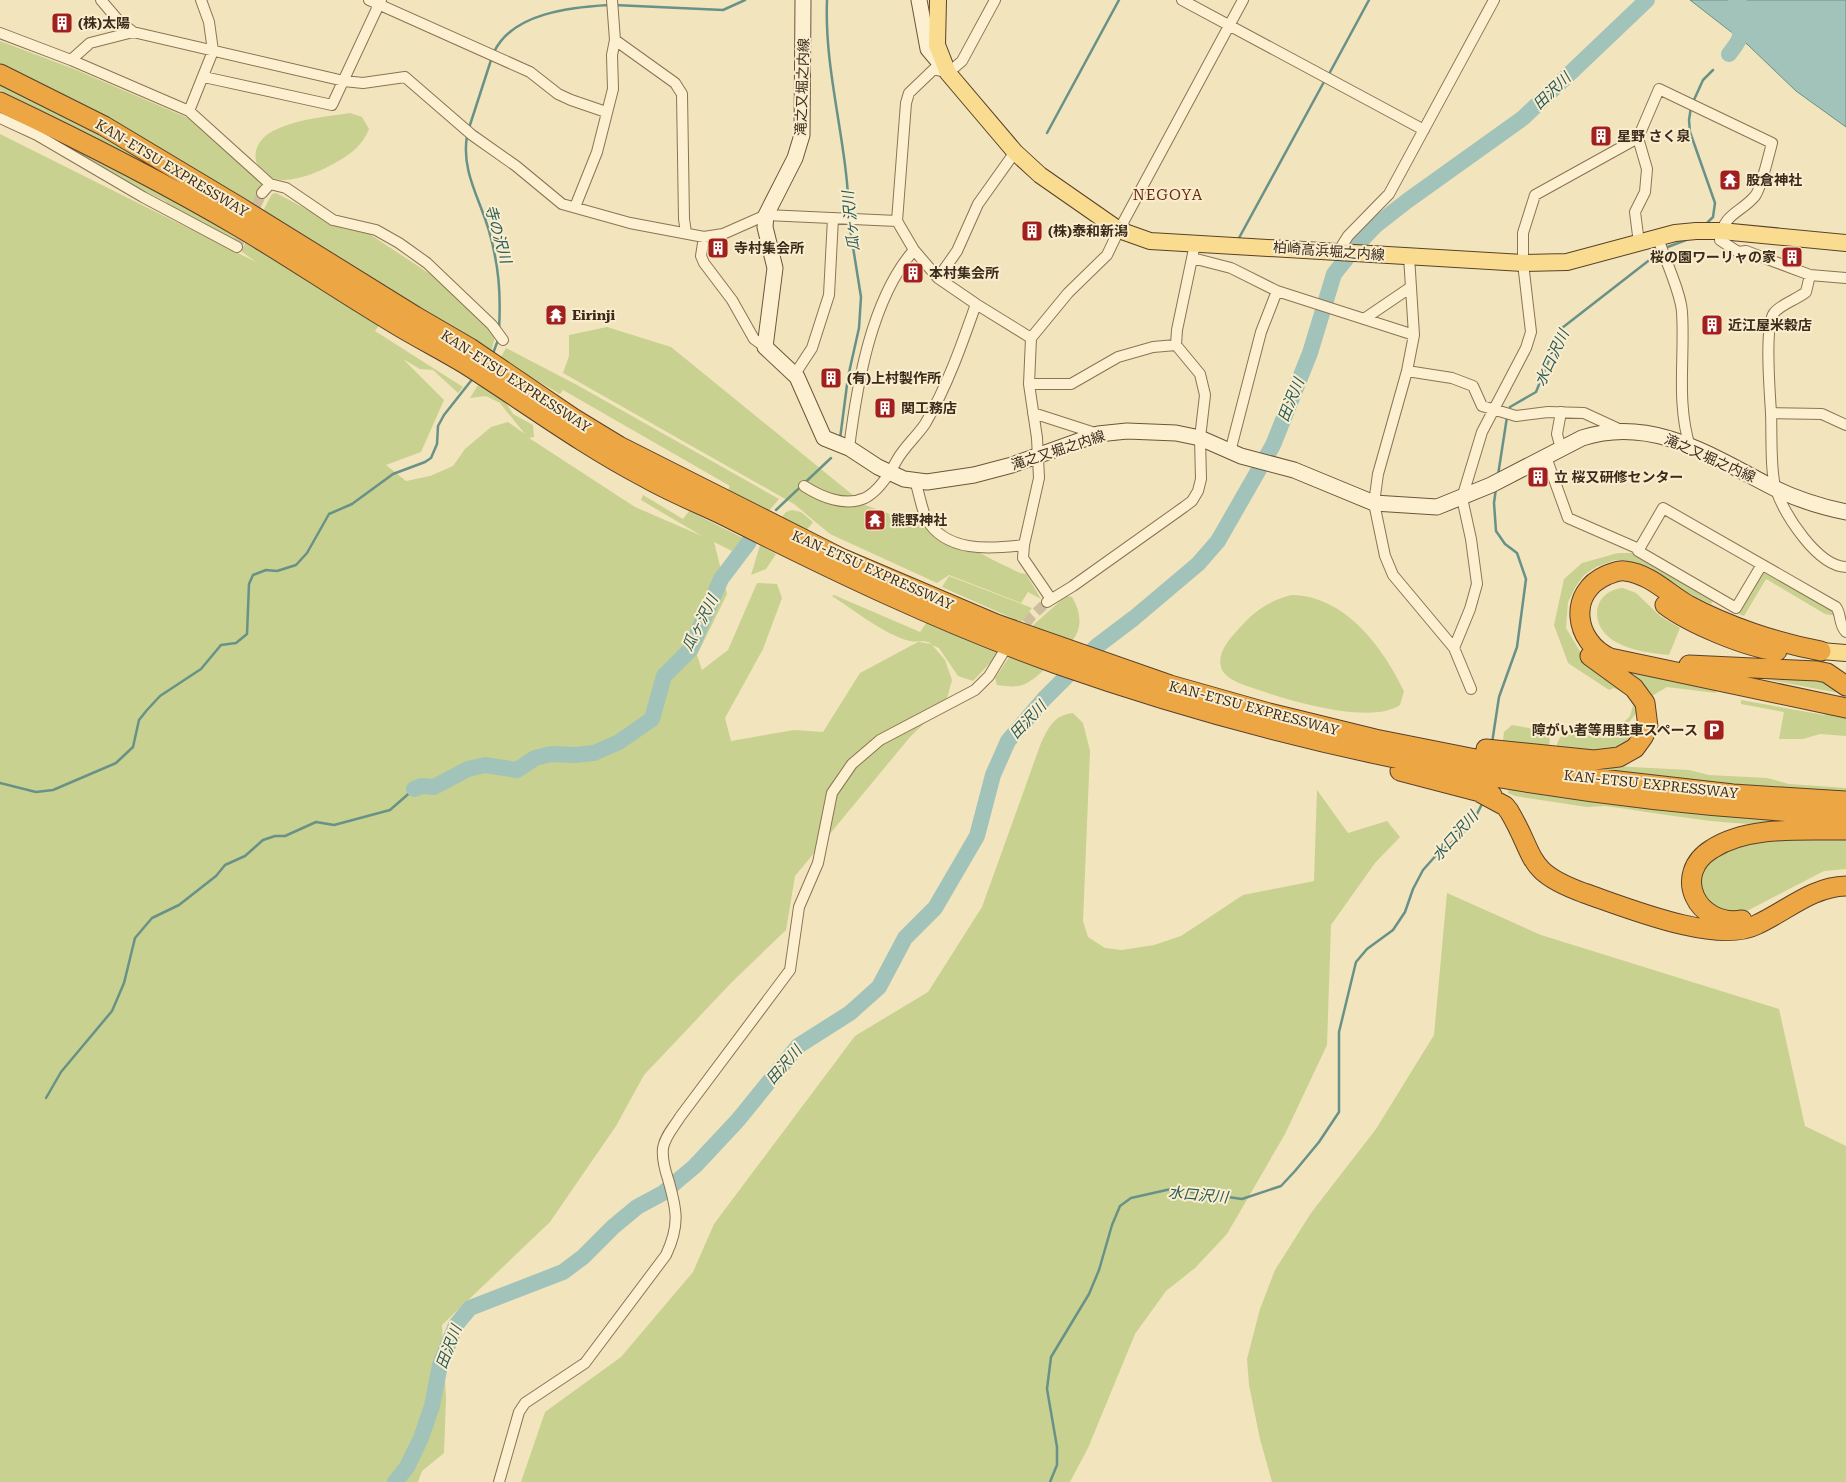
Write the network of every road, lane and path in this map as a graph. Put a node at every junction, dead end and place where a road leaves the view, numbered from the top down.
1 (101, 0) edge
2 (201, 0) edge
3 (369, 0) edge
4 (612, 0) edge
5 (803, 0) edge
6 (919, 0) edge
7 (938, 0) edge
8 (995, 0) edge
9 (1182, 0) edge
10 (1243, 0) edge
11 (1494, 0) edge
12 (381, 2) edge
13 (1229, 26) junction
14 (133, 32) junction
15 (0, 33) edge
16 (615, 40) junction
17 (212, 51) junction
18 (71, 60) junction
19 (948, 73) junction
20 (0, 74) edge
21 (204, 76) junction
22 (344, 81) junction
23 (0, 102) edge
24 (188, 112) junction
25 (606, 112) junction
26 (0, 118) edge
27 (1424, 130) junction
28 (1638, 138) junction
29 (1015, 152) junction
30 (270, 184) junction
31 (262, 193) tunnel mouth
32 (575, 207) junction
33 (766, 215) junction
34 (833, 218) junction
35 (898, 222) junction
36 (1118, 230) junction
37 (1721, 231) junction
38 (686, 233) junction
39 (704, 237) junction
40 (1658, 238) junction
41 (1639, 243) junction
42 (1846, 243) edge
43 (237, 246) dead end
44 (914, 250) junction
45 (1194, 251) junction
46 (1341, 252) junction
47 (1408, 256) junction
48 (1523, 263) junction
49 (1810, 275) junction
50 (938, 278) junction
51 (1846, 278) edge
52 (1411, 288) junction
53 (1277, 291) junction
54 (976, 304) junction
55 (1364, 319) junction
56 (1414, 335) junction
57 (502, 338) dead end
58 (1031, 338) junction
59 (1176, 345) junction
60 (765, 347) junction
61 (466, 355) junction
62 (1407, 370) junction
63 (795, 374) junction
64 (1029, 384) junction
65 (1492, 410) junction
66 (1561, 412) junction
67 (1032, 413) junction
68 (1771, 413) junction
69 (1846, 425) edge
70 (1621, 430) junction
71 (1098, 434) junction
72 (1200, 438) junction
73 (1690, 447) junction
74 (849, 448) junction
75 (1561, 449) junction
76 (1236, 454) junction
77 (1037, 456) junction
78 (1546, 457) junction
79 (892, 472) junction
80 (915, 481) junction
81 (804, 486) dead end
82 (1776, 489) junction
83 (1462, 498) junction
84 (1374, 503) junction
85 (1846, 512) edge
86 (1024, 545) junction
87 (1639, 549) junction
88 (1761, 566) junction
89 (1846, 567) edge
90 (1622, 570) junction
91 (1846, 632) edge
92 (1454, 648) junction
93 (1821, 651) junction
94 (1003, 653) dead end
95 (1846, 653) edge
96 (1663, 662) junction
97 (1120, 676) junction
98 (1846, 686) edge
99 (1470, 690) dead end
100 (1846, 699) edge
101 (1846, 708) edge
102 (1462, 765) junction
103 (1516, 767) junction
104 (1846, 801) edge
105 (1846, 815) edge
106 (1846, 830) edge
107 (1846, 878) edge
108 (1846, 886) edge
109 (499, 1482) edge

1 - 14 street
2 - 17 street
3 - 12 street
4 - 16 street
5 - 33 main road, 滝之又堀之内線
6 - 19 main road
7 - 19 main road, 柏崎高浜堀之内線
8 - 19 street
9 - 13 street
10 - 13 street
11 - 27 street
12 - 22 street
12 - 25 street
13 - 27 street
13 - 36 street
14 - 17 street
14 - 18 street
15 - 18 street
16 - 25 street
16 - 38 street
17 - 21 street
17 - 22 street
18 - 24 street
19 - 29 main road, 柏崎高浜堀之内線
19 - 35 street
20 - 61 highway, KAN-ETSU EXPRESSWAY
21 - 22 street
21 - 24 street
22 - 32 street
23 - 61 highway, KAN-ETSU EXPRESSWAY
24 - 30 street
25 - 32 street
26 - 43 street
27 - 46 street
28 - 37 street
28 - 41 street
28 - 48 street
29 - 36 main road, 柏崎高浜堀之内線
29 - 50 street
30 - 31 street
30 - 57 street
32 - 38 street
33 - 34 street
33 - 39 street
33 - 60 main road
34 - 35 street
34 - 63 street
35 - 44 street
36 - 45 main road, 柏崎高浜堀之内線
36 - 58 street
37 - 40 main road, 柏崎高浜堀之内線
37 - 42 main road, 柏崎高浜堀之内線
37 - 49 street
38 - 39 street
39 - 60 street
40 - 41 main road, 柏崎高浜堀之内線
40 - 73 street
41 - 48 main road, 柏崎高浜堀之内線
44 - 50 street
44 - 74 street
45 - 46 main road, 柏崎高浜堀之内線
45 - 53 street
45 - 59 street
46 - 47 main road, 柏崎高浜堀之内線
47 - 48 main road, 柏崎高浜堀之内線
47 - 52 street
48 - 65 street
49 - 51 street
49 - 68 street
50 - 54 street
52 - 55 street
52 - 56 street
53 - 55 street
53 - 76 street
54 - 58 street
54 - 79 street
55 - 56 street
56 - 62 street
58 - 64 street
59 - 64 street
59 - 72 street
60 - 63 main road, 滝之又堀之内線
61 - 97 highway, KAN-ETSU EXPRESSWAY
62 - 65 street
62 - 84 street
63 - 74 main road, 滝之又堀之内線
64 - 67 street
65 - 66 street
65 - 83 street
66 - 70 street
66 - 75 street
67 - 71 street
67 - 77 street
68 - 69 street
68 - 82 street
70 - 73 main road, 滝之又堀之内線
70 - 75 main road, 滝之又堀之内線
71 - 72 main road, 滝之又堀之内線
71 - 77 main road, 滝之又堀之内線
72 - 76 main road, 滝之又堀之内線
72 - 86 street
73 - 82 main road, 滝之又堀之内線
74 - 79 main road, 滝之又堀之内線
75 - 78 main road, 滝之又堀之内線
76 - 84 main road, 滝之又堀之内線
77 - 80 main road, 滝之又堀之内線
77 - 86 street
78 - 83 main road, 滝之又堀之内線
78 - 87 street
79 - 80 main road, 滝之又堀之内線
79 - 81 street
80 - 86 street
82 - 85 main road, 滝之又堀之内線
82 - 89 street
83 - 84 main road, 滝之又堀之内線
83 - 92 street
84 - 92 street
87 - 88 street
87 - 88 street
88 - 91 street
90 - 93 highway
90 - 101 highway
90 - 103 highway
92 - 99 street
93 - 95 main road
93 - 96 highway
94 - 109 street
96 - 98 highway
96 - 100 highway
97 - 102 highway, KAN-ETSU EXPRESSWAY
97 - 102 highway, KAN-ETSU EXPRESSWAY
102 - 103 highway
102 - 103 highway, KAN-ETSU EXPRESSWAY
102 - 108 highway
103 - 104 highway, KAN-ETSU EXPRESSWAY
103 - 105 highway, KAN-ETSU EXPRESSWAY
106 - 107 highway

